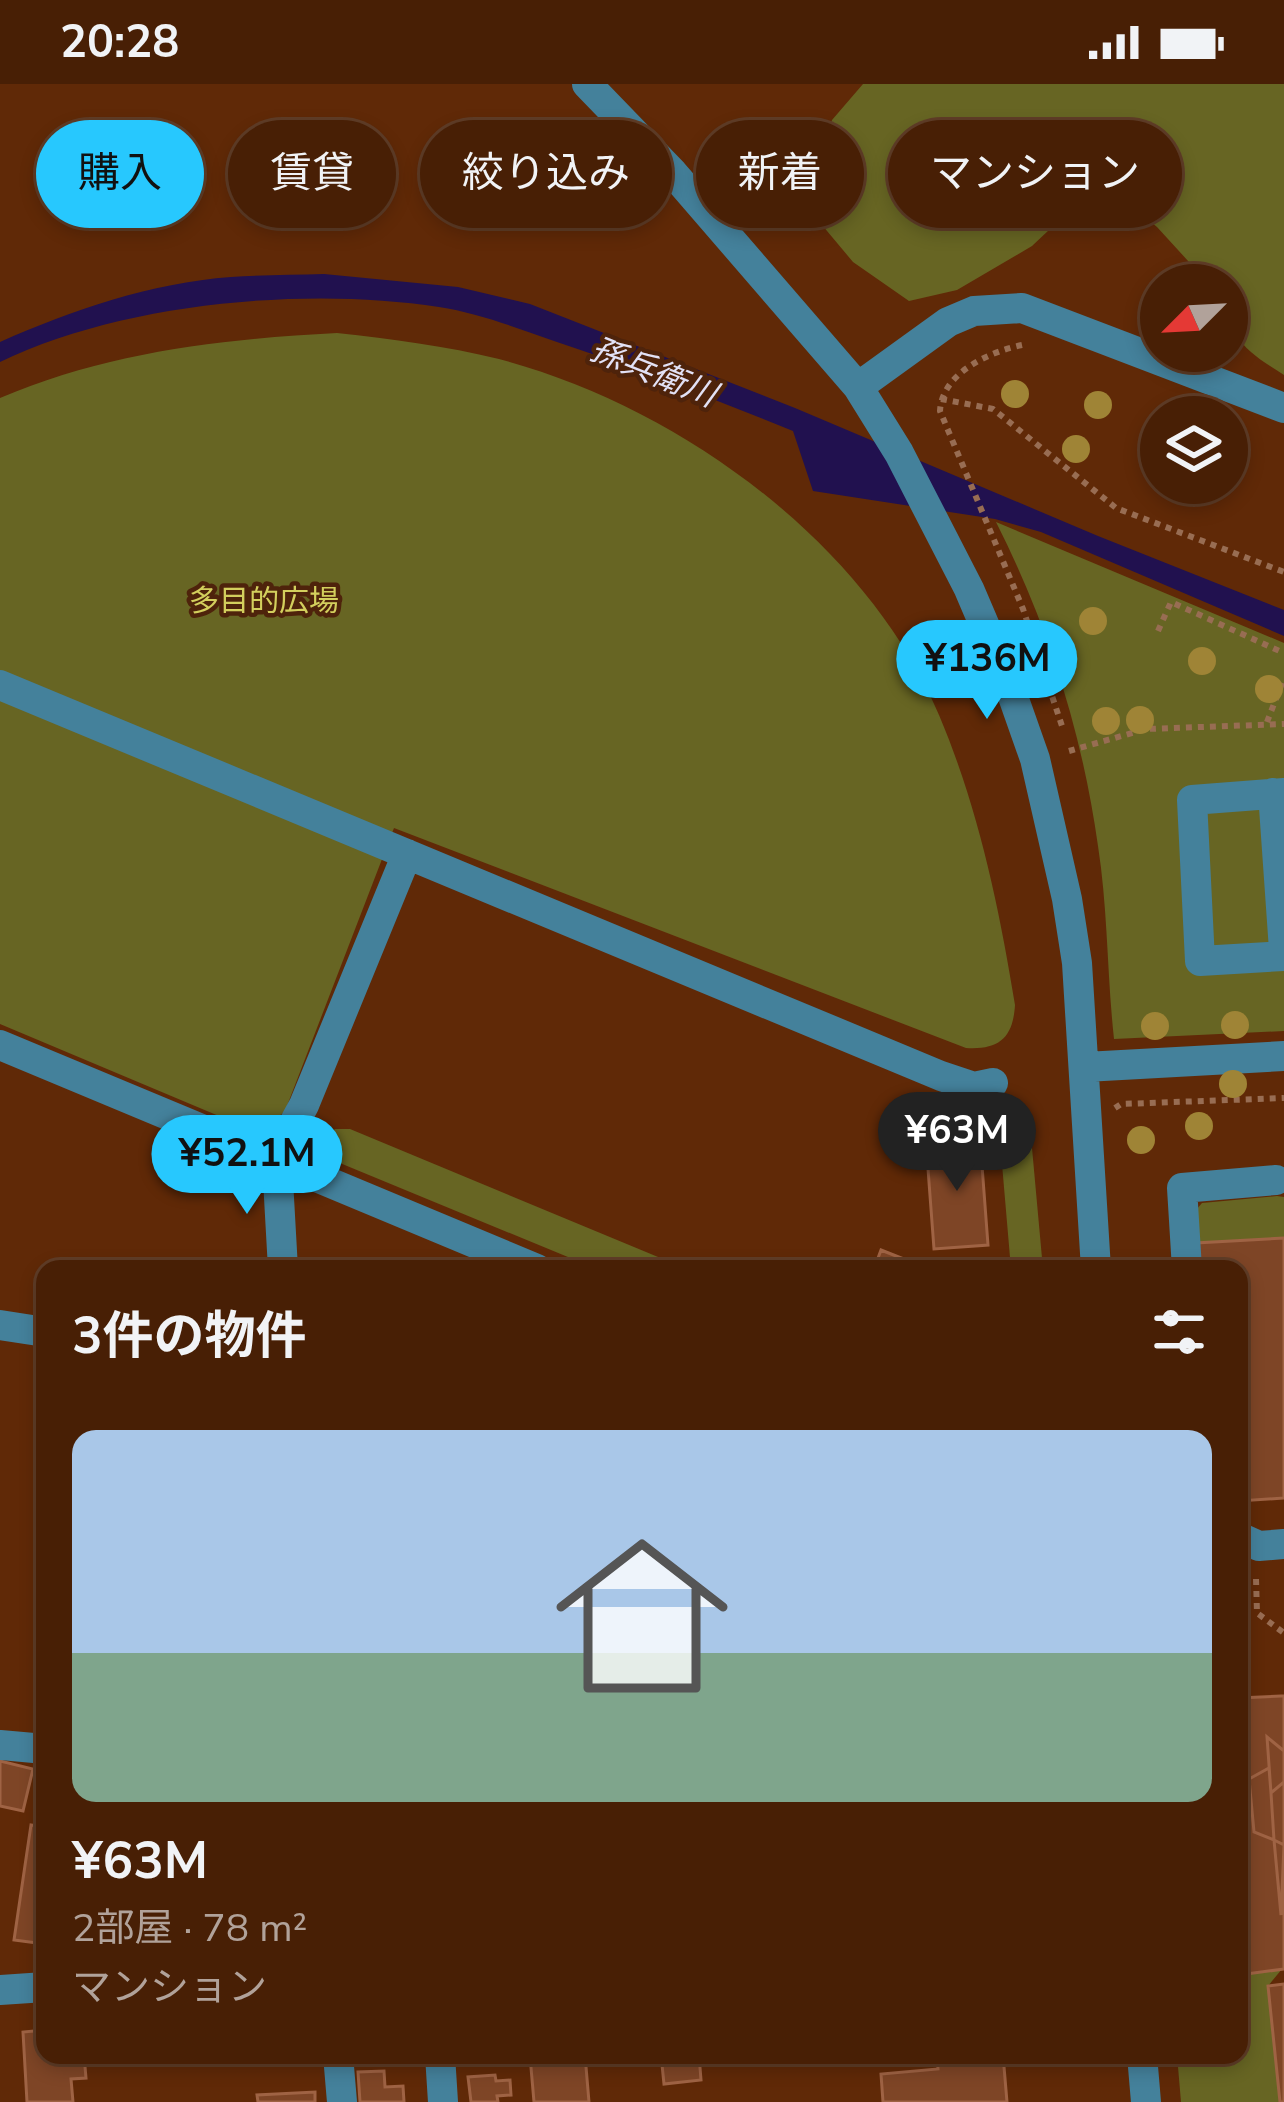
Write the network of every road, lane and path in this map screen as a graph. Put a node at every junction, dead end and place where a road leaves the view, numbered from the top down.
1 (586, 84) edge
2 (1039, 344) dead end
3 (858, 387) junction
4 (941, 399) junction
5 (1284, 408) edge
6 (993, 538) dead end
7 (1284, 572) edge
8 (1158, 631) dead end
9 (1284, 652) edge
10 (1284, 678) edge
11 (0, 685) edge
12 (1268, 722) junction
13 (1284, 724) edge
14 (1069, 751) dead end
15 (1279, 793) edge
16 (407, 854) junction
17 (1284, 953) edge
18 (0, 1045) edge
19 (1284, 1056) edge
20 (1085, 1067) junction
21 (993, 1083) dead end
22 (1284, 1099) edge
23 (1121, 1104) dead end
24 (278, 1155) junction
25 (1276, 1180) dead end
26 (283, 1260) edge
27 (517, 1260) edge
28 (1096, 1260) edge
29 (1186, 1260) edge
30 (0, 1325) edge
31 (36, 1331) edge
32 (1248, 1541) edge
33 (1284, 1544) edge
34 (1248, 1575) edge
35 (1284, 1633) edge
36 (0, 1745) edge
37 (36, 1748) edge
38 (36, 1988) edge
39 (0, 1990) edge
40 (339, 2064) edge
41 (441, 2064) edge
42 (1143, 2064) edge
43 (342, 2102) edge
44 (443, 2102) edge
45 (1146, 2102) edge

1 - 3 street
2 - 4 path
3 - 5 street
3 - 20 street
4 - 6 path
4 - 7 path
8 - 9 path
10 - 12 path
11 - 16 street
12 - 13 path
12 - 14 path
15 - 17 street
15 - 17 street
16 - 21 street
16 - 24 street
18 - 24 street
19 - 20 street
20 - 28 street
22 - 23 path
24 - 26 street
24 - 27 street
25 - 29 street
30 - 31 street
32 - 33 street
34 - 35 path
36 - 37 street
38 - 39 street
40 - 43 street
41 - 44 street
42 - 45 street

